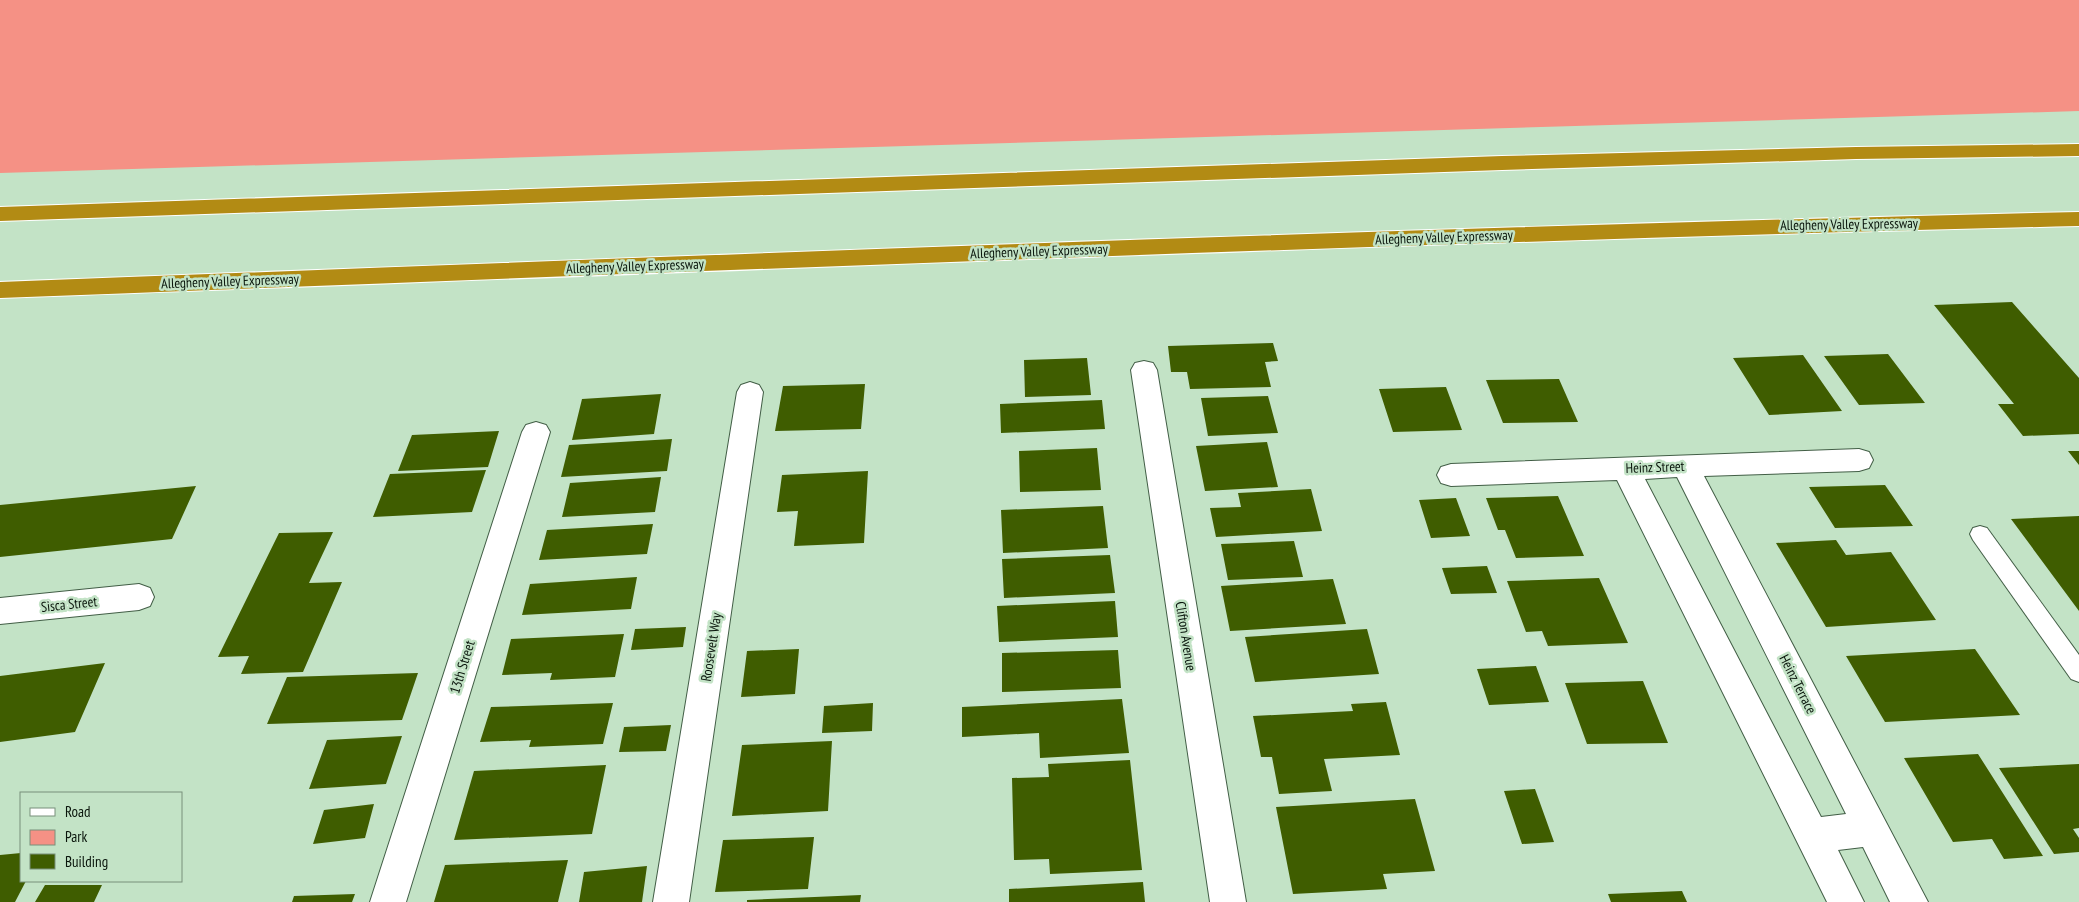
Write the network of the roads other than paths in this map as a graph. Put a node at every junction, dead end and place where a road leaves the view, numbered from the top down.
1 (2079, 150) edge
2 (0, 214) edge
3 (2079, 219) edge
4 (0, 290) edge
5 (1144, 370) dead end
6 (750, 392) dead end
7 (536, 432) dead end
8 (1859, 460) dead end
9 (1685, 466) junction
10 (1625, 468) junction
11 (1451, 475) dead end
12 (1980, 534) dead end
13 (139, 597) dead end
14 (0, 612) edge
15 (2079, 672) edge
16 (1872, 829) junction
17 (1812, 836) junction
18 (388, 902) edge
19 (671, 902) edge
20 (1228, 902) edge
21 (1846, 902) edge
22 (1910, 902) edge

1 - 2 highway
3 - 4 highway, Allegheny Valley Expressway
5 - 20 street, Clifton Avenue
6 - 19 street, Roosevelt Way
7 - 18 street, 13th Street
8 - 9 street, Heinz Street
9 - 10 street, Heinz Street
9 - 16 street, Heinz Terrace
10 - 11 street, Heinz Street
10 - 17 street
12 - 15 lane
13 - 14 street, Sisca Street
16 - 17 street
16 - 22 street, Heinz Terrace
17 - 21 street

